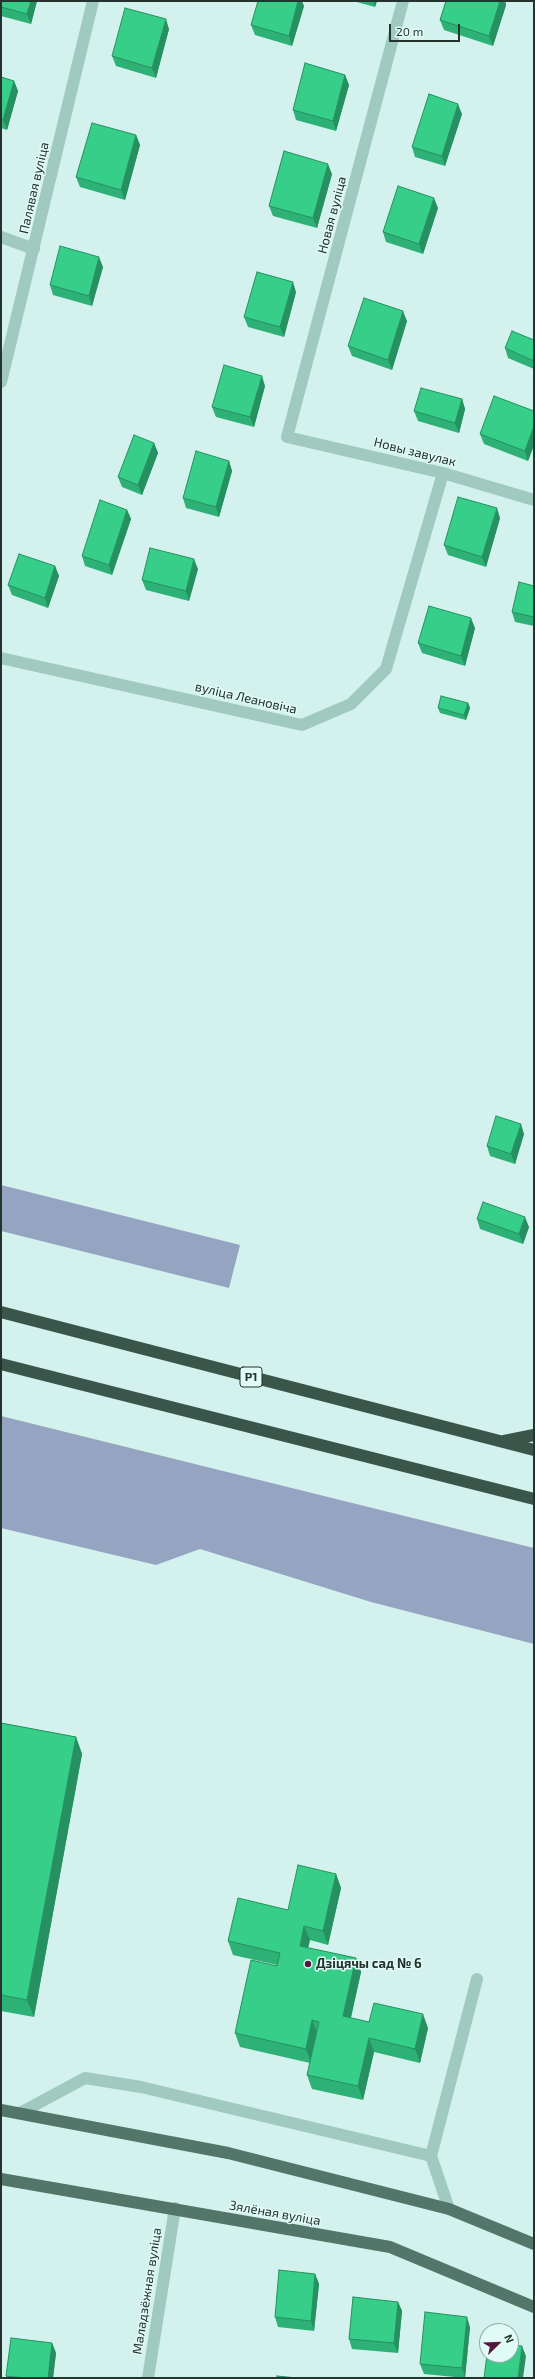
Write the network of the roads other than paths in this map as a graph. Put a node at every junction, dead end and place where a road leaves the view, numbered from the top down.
1 (93, 1) edge
2 (403, 1) edge
3 (1, 237) edge
4 (34, 249) junction
5 (1, 382) edge
6 (287, 437) joint
7 (443, 473) junction
8 (534, 500) edge
9 (1, 658) edge
10 (1, 1312) edge
11 (1, 1364) edge
12 (534, 1434) edge
13 (501, 1442) junction
14 (534, 1450) edge
15 (534, 1499) edge
16 (477, 1979) dead end
17 (1, 2110) edge
18 (20, 2113) junction
19 (431, 2156) junction
20 (1, 2179) edge
21 (175, 2208) junction
22 (449, 2209) junction
23 (534, 2244) edge
24 (534, 2308) edge
25 (148, 2378) edge

1 - 4 street, Палявая вуліца
2 - 6 street, Новая вуліца
3 - 4 street
4 - 5 street, Палявая вуліца
6 - 7 street, Новы завулак
7 - 8 street, Новы завулак
7 - 9 street, вуліца Леановіча
10 - 13 highway, Р1
11 - 15 highway
12 - 13 highway
13 - 14 highway, Р1
16 - 19 street
17 - 18 main road
18 - 19 street
18 - 22 main road
19 - 22 street
20 - 21 main road, Зялёная вуліца
21 - 24 main road, Зялёная вуліца
21 - 25 street, Маладзёжная вуліца
22 - 23 main road

